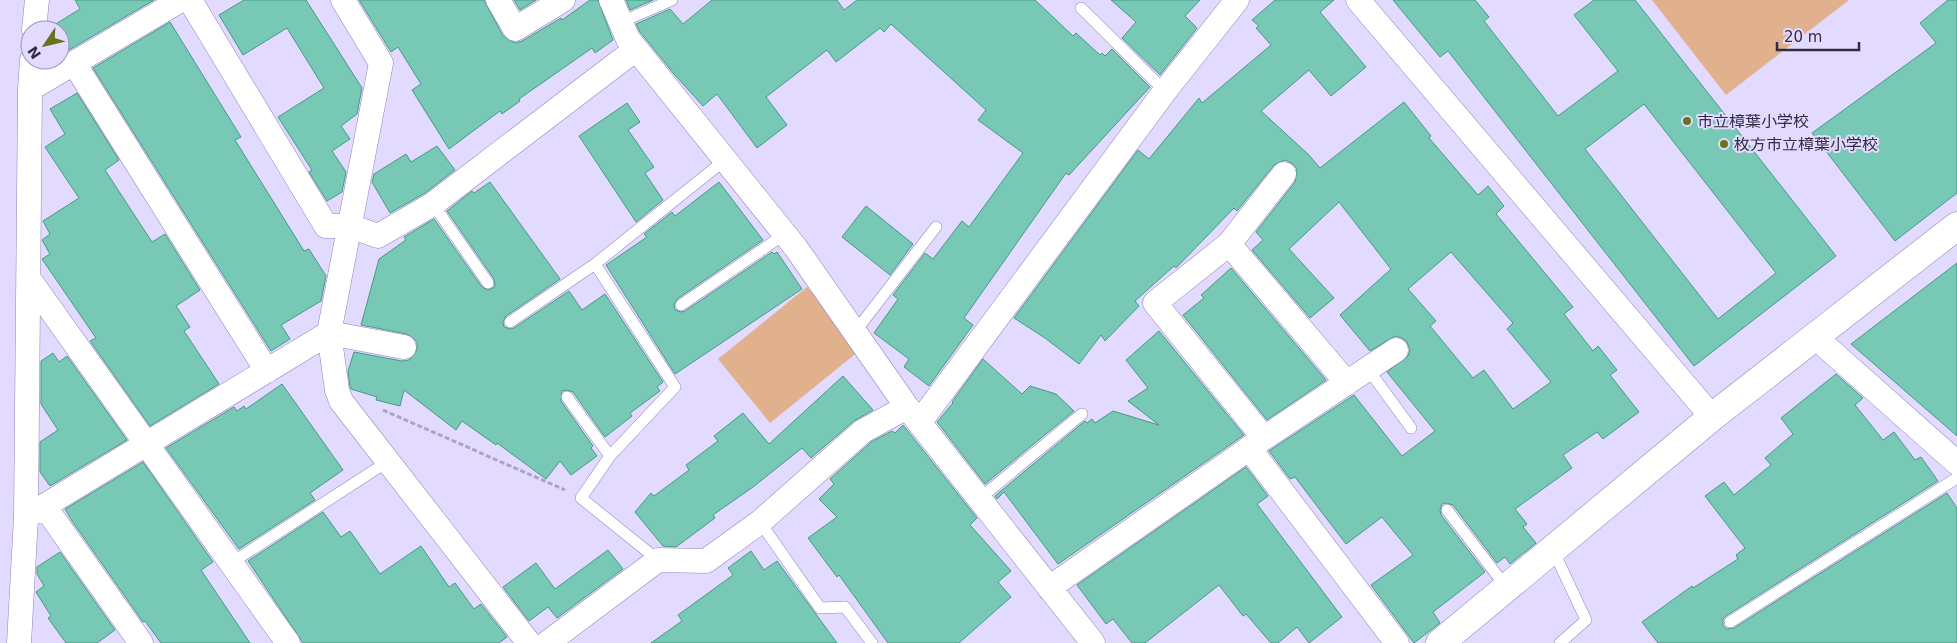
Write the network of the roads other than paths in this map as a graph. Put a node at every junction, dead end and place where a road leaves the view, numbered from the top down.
1 (37, 0) edge
2 (180, 0) edge
3 (190, 0) edge
4 (343, 0) edge
5 (498, 0) edge
6 (563, 0) edge
7 (611, 0) edge
8 (672, 0) edge
9 (1237, 0) edge
10 (1358, 0) edge
11 (1081, 8) dead end
12 (35, 20) edge
13 (620, 22) junction
14 (636, 49) junction
15 (74, 63) junction
16 (31, 70) edge
17 (30, 88) junction
18 (1165, 91) junction
19 (725, 160) junction
20 (1284, 174) dead end
21 (433, 204) junction
22 (350, 226) junction
23 (1957, 226) edge
24 (936, 227) dead end
25 (785, 234) junction
26 (1228, 244) junction
27 (595, 264) junction
28 (29, 279) junction
29 (488, 284) dead end
30 (681, 305) dead end
31 (510, 322) dead end
32 (855, 332) junction
33 (329, 333) junction
34 (1814, 336) junction
35 (404, 347) dead end
36 (1396, 350) dead end
37 (1368, 369) junction
38 (267, 371) junction
39 (1347, 383) junction
40 (567, 397) dead end
41 (1082, 414) dead end
42 (913, 415) junction
43 (1712, 417) junction
44 (1411, 428) dead end
45 (1257, 443) junction
46 (145, 445) junction
47 (610, 456) junction
48 (387, 462) junction
49 (1957, 463) edge
50 (1957, 478) edge
51 (979, 499) junction
52 (1447, 510) dead end
53 (36, 512) junction
54 (760, 522) junction
55 (1553, 550) junction
56 (658, 560) junction
57 (231, 563) junction
58 (1049, 588) junction
59 (1507, 588) junction
60 (1730, 622) dead end
61 (19, 643) edge
62 (141, 643) edge
63 (288, 643) edge
64 (529, 643) edge
65 (547, 643) edge
66 (872, 643) edge
67 (1093, 643) edge
68 (1397, 643) edge
69 (1440, 643) edge
70 (1560, 643) edge

1 - 12 street
2 - 15 street
3 - 22 street
4 - 22 street
5 - 6 street
7 - 13 street
8 - 13 lane
9 - 18 street
10 - 43 street
11 - 18 lane
13 - 14 street
14 - 19 street
14 - 21 street
15 - 17 street
15 - 38 street
16 - 17 street
17 - 28 street
18 - 42 street
19 - 25 street
19 - 27 lane
20 - 26 street
21 - 22 street
21 - 29 lane
22 - 33 street
23 - 34 street
24 - 32 lane
25 - 30 lane
25 - 32 street
26 - 39 street
26 - 45 street
27 - 31 lane
27 - 47 lane
28 - 46 street
28 - 53 street
32 - 42 street
33 - 35 street
33 - 38 street
33 - 48 street
34 - 43 street
34 - 49 street
36 - 37 street
37 - 39 street
37 - 44 lane
38 - 46 street
39 - 45 street
40 - 47 lane
41 - 51 lane
42 - 51 street
42 - 54 street
43 - 55 street
45 - 58 street
45 - 68 street
46 - 53 street
46 - 57 street
47 - 56 lane
48 - 57 lane
48 - 64 street
50 - 60 lane
51 - 58 street
52 - 59 lane
53 - 61 street
53 - 62 street
54 - 56 street
54 - 66 lane
55 - 59 street
55 - 70 lane
56 - 65 street
57 - 63 street
58 - 67 street
59 - 69 street

